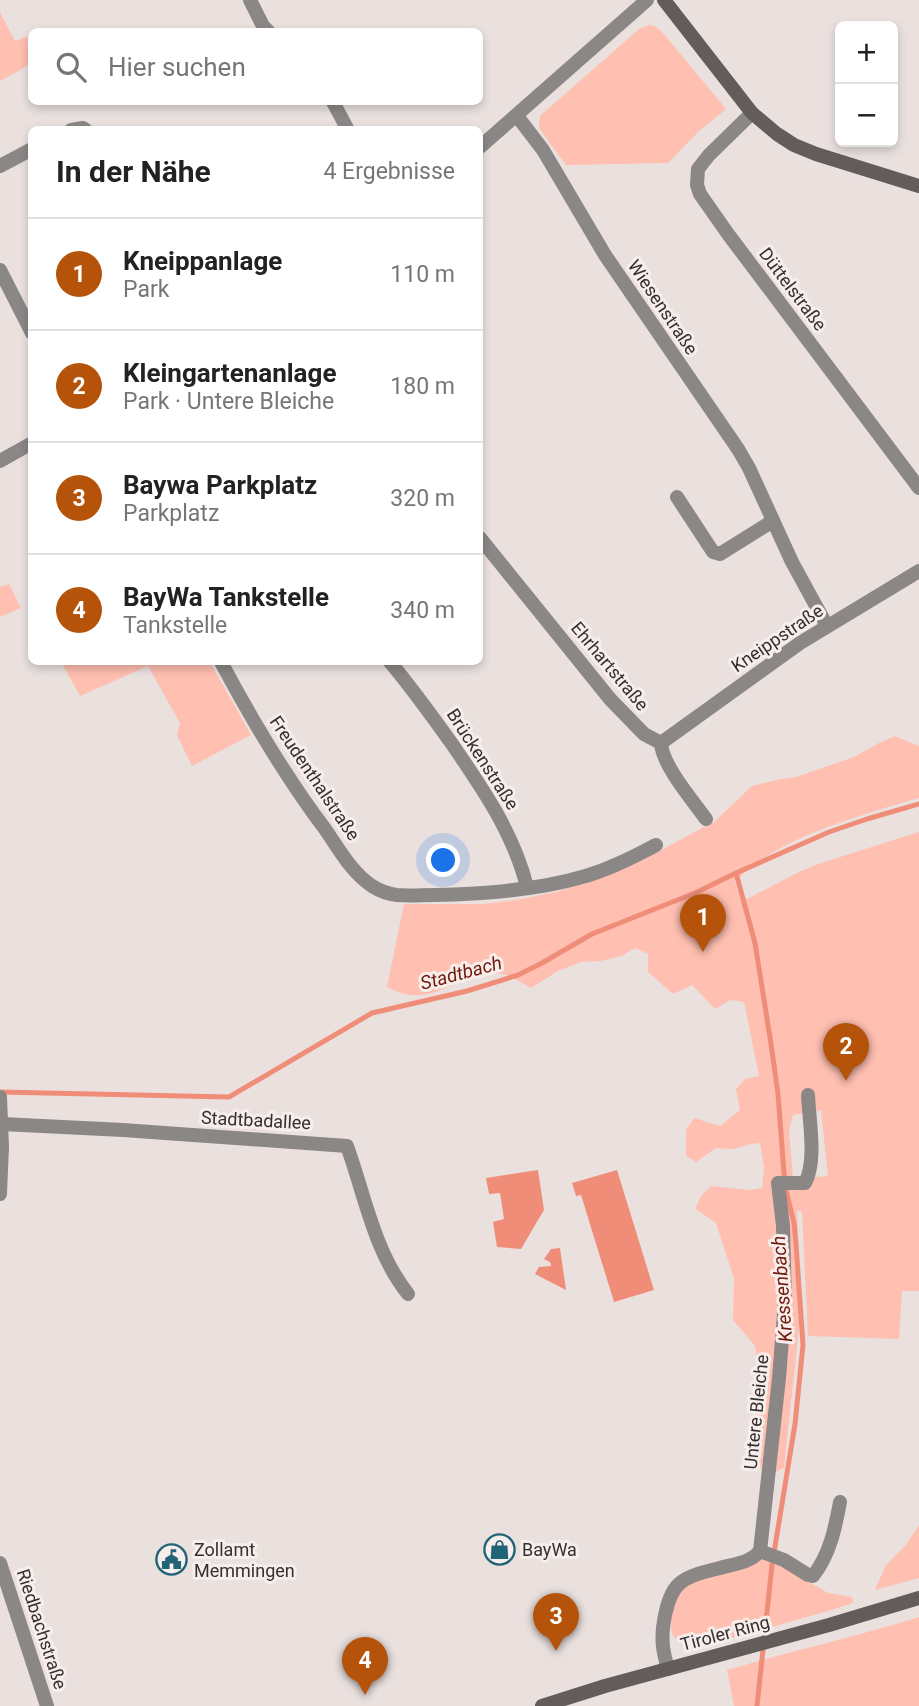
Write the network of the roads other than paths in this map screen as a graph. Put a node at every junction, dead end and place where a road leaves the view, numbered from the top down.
1 (250, 0) edge
2 (648, 0) edge
3 (664, 0) edge
4 (265, 28) edge
5 (335, 105) edge
6 (752, 113) junction
7 (517, 116) junction
8 (346, 126) edge
9 (483, 144) edge
10 (28, 151) edge
11 (0, 166) edge
12 (919, 186) edge
13 (0, 270) edge
14 (28, 325) edge
15 (28, 445) edge
16 (0, 461) edge
17 (919, 488) edge
18 (677, 497) dead end
19 (773, 521) junction
20 (483, 542) edge
21 (919, 571) edge
22 (827, 626) junction
23 (223, 665) edge
24 (392, 665) edge
25 (661, 744) junction
26 (706, 819) dead end
27 (656, 845) dead end
28 (527, 887) junction
29 (808, 1095) dead end
30 (0, 1097) edge
31 (1, 1103) edge
32 (2, 1124) junction
33 (0, 1194) edge
34 (408, 1294) dead end
35 (840, 1502) dead end
36 (769, 1554) junction
37 (0, 1563) edge
38 (919, 1598) edge
39 (668, 1669) junction
40 (47, 1706) edge
41 (542, 1706) edge

1 - 4 street
2 - 7 street
3 - 6 main road
5 - 8 street
6 - 12 main road
6 - 17 street, Düttelstraße
7 - 9 street
7 - 19 street, Wiesenstraße
10 - 11 street
13 - 14 street
15 - 16 street
18 - 19 street
19 - 22 street, Wiesenstraße
20 - 25 street, Ehrhartstraße
21 - 22 street, Kneippstraße
22 - 25 street, Kneippstraße
23 - 28 street, Freudenthalstraße
24 - 28 street, Brückenstraße
25 - 26 street, Ehrhartstraße
27 - 28 street
29 - 36 street, Untere Bleiche
30 - 31 street
31 - 32 street
32 - 33 street
32 - 34 street, Stadtbadallee
35 - 36 street
36 - 39 street
37 - 40 street, Riedbachstraße
38 - 39 main road, Tiroler Ring
39 - 41 main road, Tiroler Ring

